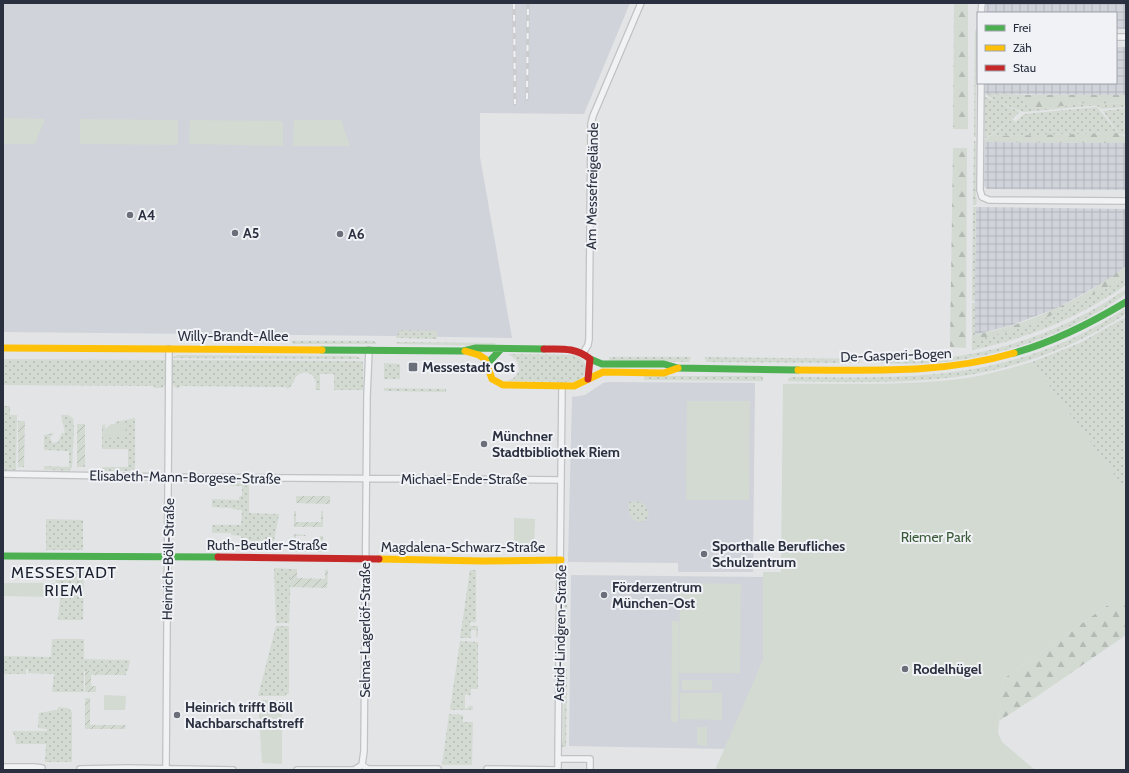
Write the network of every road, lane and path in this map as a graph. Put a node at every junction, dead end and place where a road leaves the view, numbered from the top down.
1 (641, 3) edge
2 (981, 84) edge
3 (1126, 201) edge
4 (1126, 302) edge
5 (3, 348) edge
6 (501, 348) junction
7 (169, 349) junction
8 (369, 350) junction
9 (463, 351) junction
10 (583, 353) junction
11 (590, 359) junction
12 (487, 364) junction
13 (678, 368) junction
14 (588, 379) junction
15 (562, 386) junction
16 (3, 474) edge
17 (168, 477) junction
18 (366, 478) junction
19 (561, 480) junction
20 (3, 556) edge
21 (168, 557) junction
22 (365, 559) junction
23 (561, 560) junction
24 (558, 759) junction
25 (3, 767) edge
26 (42, 768) dead end
27 (359, 768) edge
28 (80, 769) dead end
29 (166, 769) junction
30 (438, 769) edge
31 (487, 769) edge
32 (233, 770) edge
33 (297, 770) edge
34 (393, 770) edge
35 (558, 770) edge
36 (590, 770) edge

1 - 10 street, Am Messefreigelände
2 - 3 street
4 - 13 main road, De-Gasperi-Bogen
5 - 7 main road, Willy-Brandt-Allee
6 - 9 main road, Willy-Brandt-Allee
6 - 10 main road, Willy-Brandt-Allee
6 - 12 main road
7 - 8 main road, Willy-Brandt-Allee
7 - 17 street, Heinrich-Böll-Straße
8 - 9 main road, Willy-Brandt-Allee
8 - 18 street, Selma-Lagerlöf-Straße
9 - 12 main road, Willy-Brandt-Allee
10 - 11 main road
11 - 13 main road, De-Gasperi-Bogen
11 - 14 main road
12 - 15 main road
13 - 14 main road, De-Gasperi-Bogen
14 - 15 main road
15 - 19 street, Astrid-Lindgren-Straße
16 - 17 street, Elisabeth-Mann-Borgese-Straße
17 - 18 street, Elisabeth-Mann-Borgese-Straße
17 - 21 street, Heinrich-Böll-Straße
18 - 19 street, Michael-Ende-Straße
18 - 22 street, Selma-Lagerlöf-Straße
19 - 23 street, Astrid-Lindgren-Straße
20 - 21 main road, Ruth-Beutler-Straße
21 - 22 main road, Ruth-Beutler-Straße
21 - 29 street, Heinrich-Böll-Straße
22 - 23 main road, Magdalena-Schwarz-Straße
22 - 27 street, Selma-Lagerlöf-Straße
23 - 24 street, Astrid-Lindgren-Straße
24 - 35 street, Astrid-Lindgren-Straße
24 - 36 street
25 - 26 street
27 - 33 street
27 - 34 street
28 - 29 street
29 - 32 street
30 - 34 street
31 - 35 street

